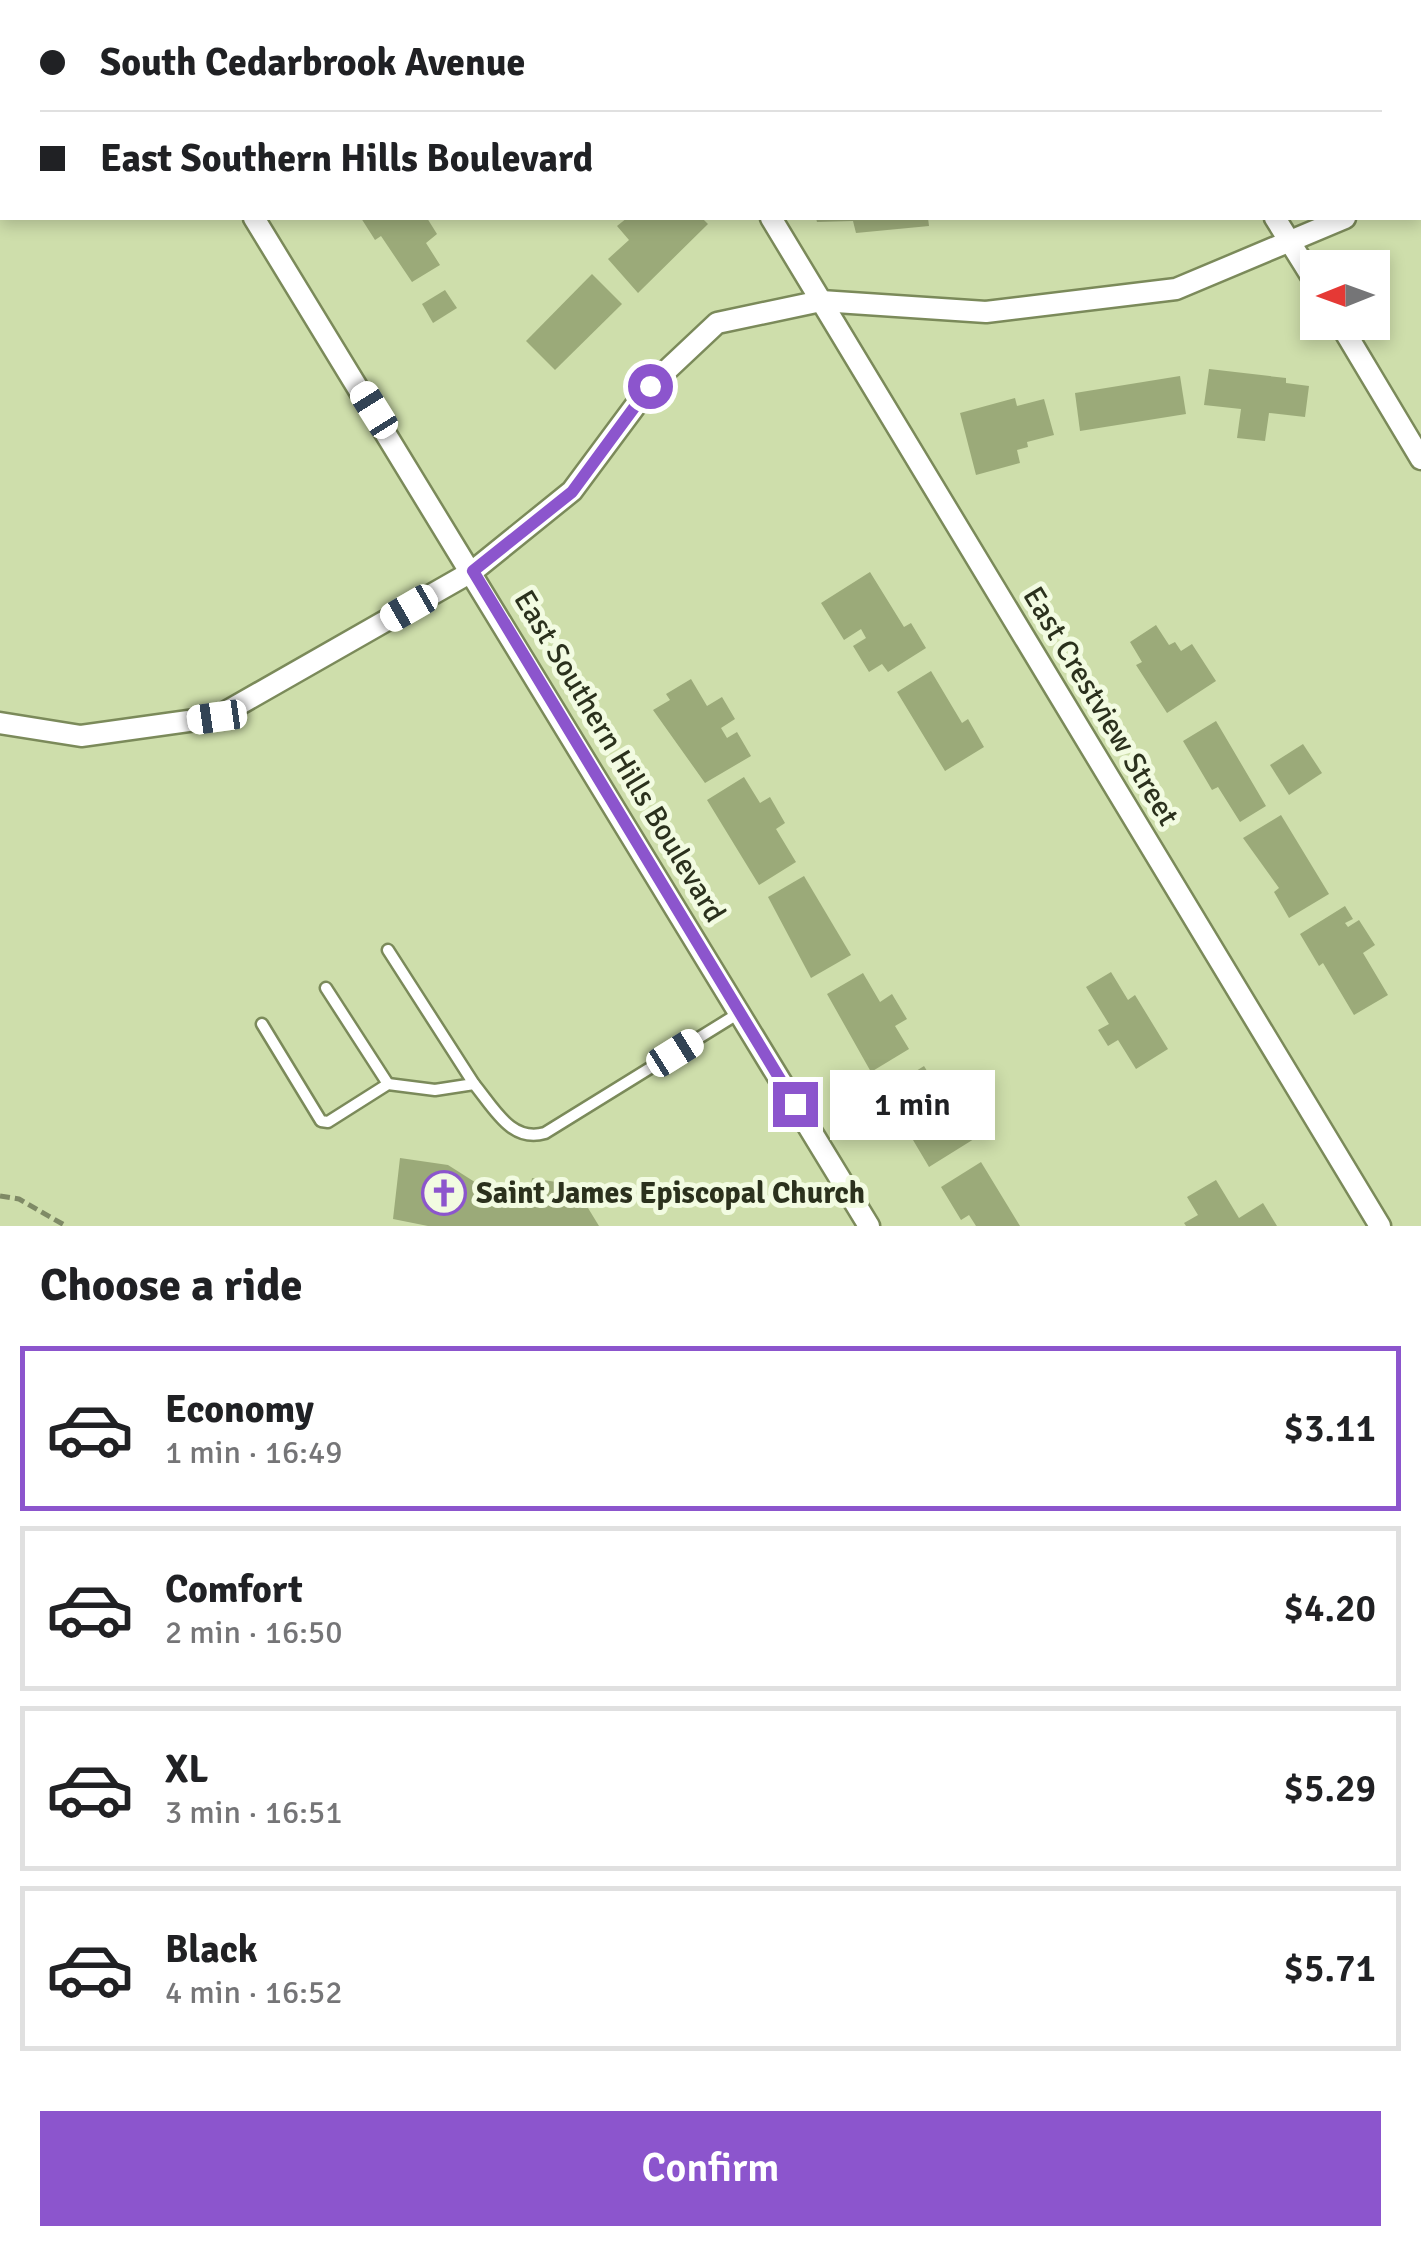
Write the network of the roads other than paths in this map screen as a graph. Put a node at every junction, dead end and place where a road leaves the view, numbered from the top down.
1 (255, 220) edge
2 (771, 220) edge
3 (1276, 220) edge
4 (1341, 220) edge
5 (1290, 243) junction
6 (1300, 259) edge
7 (821, 301) junction
8 (1349, 340) edge
9 (1421, 459) edge
10 (473, 571) junction
11 (0, 723) edge
12 (388, 950) dead end
13 (326, 988) dead end
14 (740, 1012) junction
15 (262, 1024) dead end
16 (388, 1084) junction
17 (474, 1084) junction
18 (870, 1226) edge
19 (1380, 1226) edge

1 - 10 street, East Southern Hills Boulevard
2 - 7 street, East Crestview Street
3 - 5 street
4 - 5 street
5 - 6 street
5 - 7 street
7 - 10 street
7 - 19 street, East Crestview Street
8 - 9 street
10 - 11 street
10 - 14 street, East Southern Hills Boulevard
12 - 17 lane
13 - 16 lane
14 - 17 lane
14 - 18 street, East Southern Hills Boulevard
15 - 16 lane
16 - 17 lane

